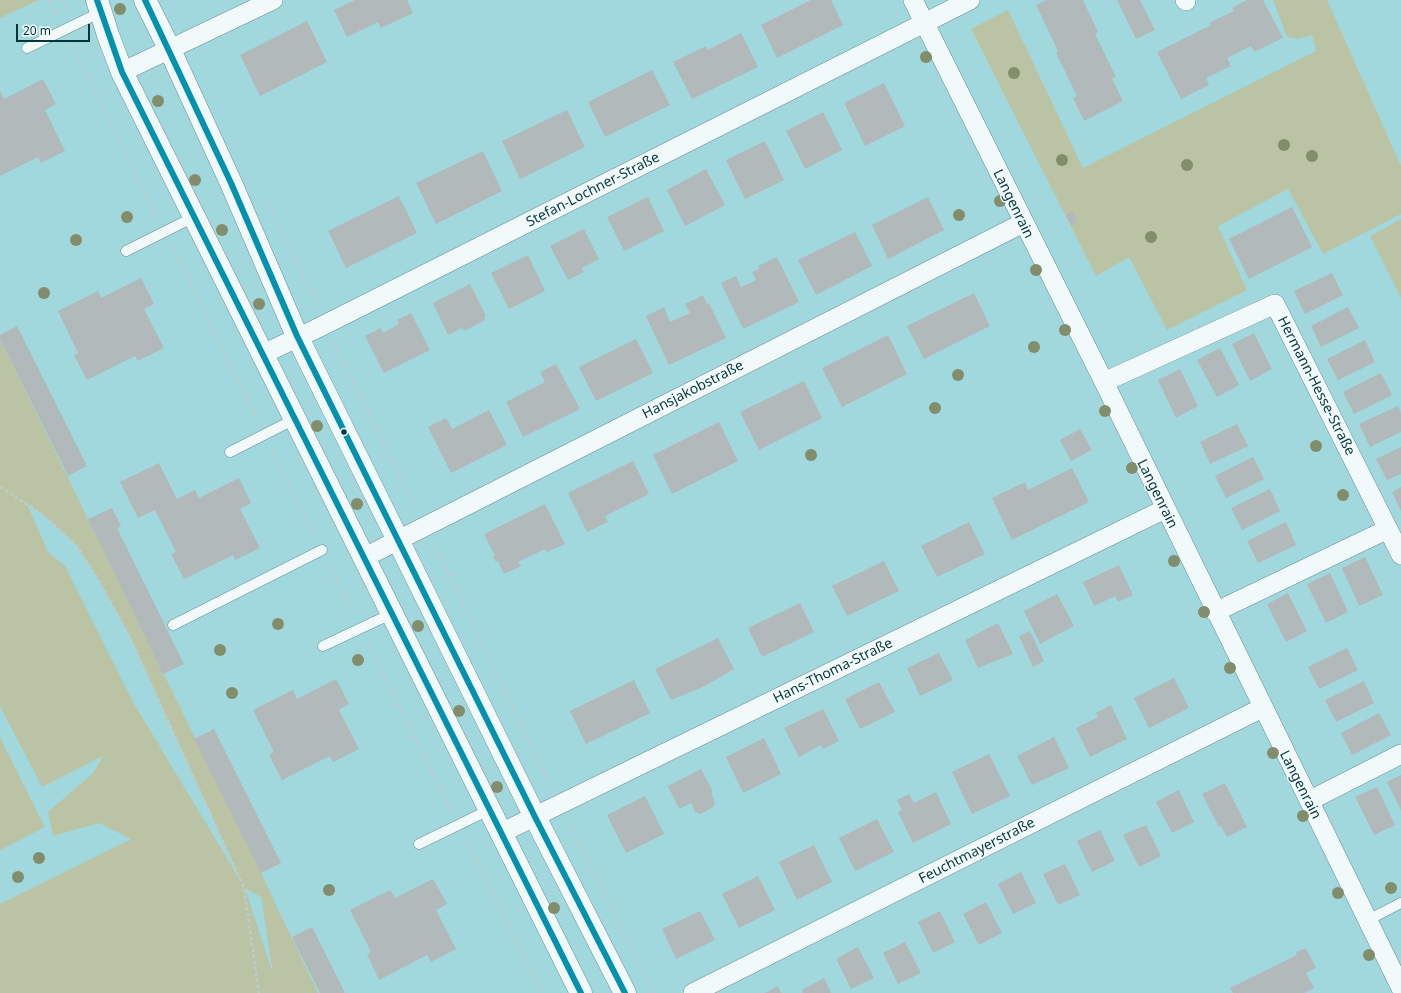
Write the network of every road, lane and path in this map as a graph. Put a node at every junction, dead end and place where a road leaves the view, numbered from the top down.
1 (145, 0) edge
2 (273, 0) edge
3 (913, 0) edge
4 (970, 0) edge
5 (97, 4) edge
6 (924, 24) junction
7 (64, 30) junction
8 (27, 48) dead end
9 (170, 50) junction
10 (122, 72) junction
11 (266, 199) dead end
12 (194, 218) junction
13 (1023, 223) junction
14 (165, 232) junction
15 (126, 251) dead end
16 (326, 324) junction
17 (297, 336) junction
18 (261, 354) junction
19 (1104, 382) junction
20 (295, 419) junction
21 (265, 434) junction
22 (230, 452) dead end
23 (0, 487) edge
24 (1165, 510) junction
25 (425, 527) junction
26 (1388, 529) junction
27 (399, 540) junction
28 (322, 550) junction
29 (1401, 554) edge
30 (363, 558) junction
31 (1215, 612) junction
32 (391, 614) junction
33 (173, 625) dead end
34 (361, 628) junction
35 (323, 646) dead end
36 (1262, 708) junction
37 (1401, 754) edge
38 (1309, 801) junction
39 (560, 804) junction
40 (489, 810) junction
41 (535, 817) junction
42 (459, 825) junction
43 (501, 833) junction
44 (419, 844) dead end
45 (1401, 903) edge
46 (1368, 920) junction
47 (1396, 989) edge
48 (259, 993) edge
49 (542, 993) edge
50 (581, 993) edge
51 (625, 993) edge
52 (654, 993) edge
53 (693, 993) edge

1 - 9 street
2 - 9 street
3 - 6 street, Langenrain
4 - 6 street, Stefan-Lochner-Straße
5 - 7 lane
5 - 10 street
6 - 13 street, Langenrain
6 - 16 street, Stefan-Lochner-Straße
7 - 8 lane
7 - 14 path
9 - 10 street
9 - 17 street
10 - 12 street
11 - 16 path
12 - 14 lane
12 - 18 street
13 - 19 street, Langenrain
13 - 25 street, Hansjakobstraße
14 - 15 lane
14 - 21 path
16 - 17 street, Stefan-Lochner-Straße
16 - 25 path
17 - 18 street, Stefan-Lochner-Straße
17 - 27 street
18 - 20 street
19 - 24 street, Langenrain
19 - 26 street, Hermann-Hesse-Straße
20 - 21 lane
20 - 30 street
21 - 22 lane
21 - 28 path
23 - 48 path
24 - 31 street, Langenrain
24 - 39 street, Hans-Thoma-Straße
25 - 27 street, Hansjakobstraße
25 - 39 path
26 - 29 street, Hermann-Hesse-Straße
26 - 31 street
27 - 30 street, Hansjakobstraße
27 - 41 street
28 - 33 lane
28 - 34 path
30 - 32 street
31 - 36 street, Langenrain
32 - 34 lane
32 - 40 street
34 - 35 lane
34 - 42 path
36 - 38 street, Langenrain
36 - 53 street, Feuchtmayerstraße
37 - 38 street
38 - 46 street, Langenrain
39 - 41 street, Hans-Thoma-Straße
39 - 52 path
40 - 42 lane
40 - 43 street
41 - 43 street, Hans-Thoma-Straße
41 - 51 street
42 - 44 lane
42 - 49 path
43 - 50 street
45 - 46 lane
46 - 47 street, Langenrain

